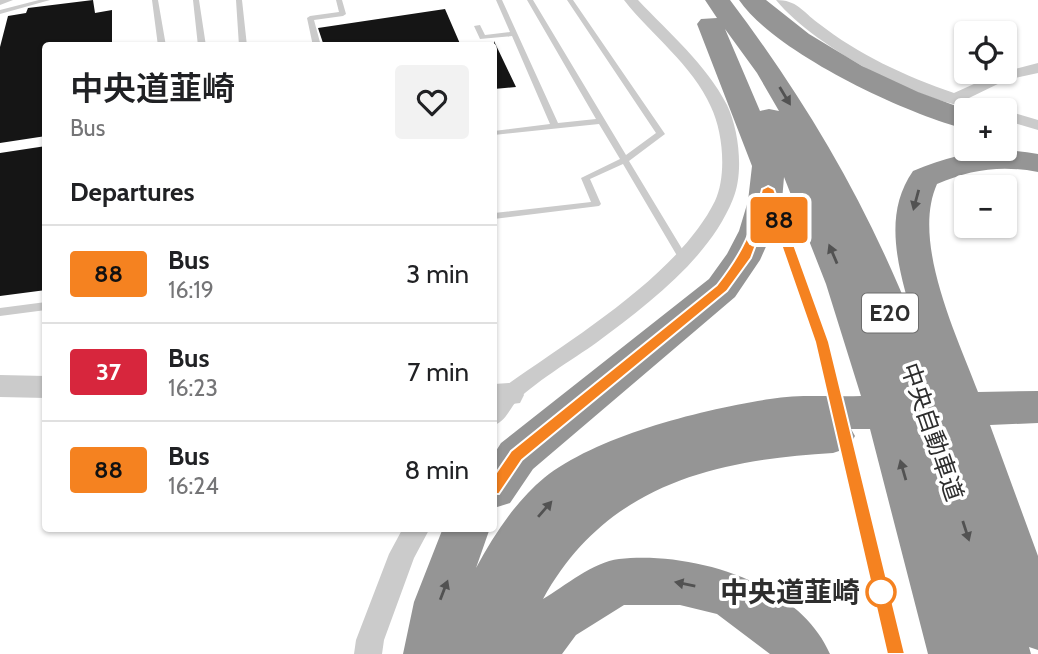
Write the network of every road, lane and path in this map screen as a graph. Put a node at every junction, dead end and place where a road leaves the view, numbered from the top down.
1 (6, 0) edge
2 (47, 0) edge
3 (155, 0) edge
4 (196, 0) edge
5 (239, 0) edge
6 (339, 0) edge
7 (499, 0) edge
8 (530, 0) edge
9 (570, 0) edge
10 (631, 0) edge
11 (751, 0) edge
12 (783, 0) edge
13 (0, 1) edge
14 (706, 8) edge
15 (0, 12) edge
16 (478, 26) dead end
17 (514, 34) junction
18 (161, 42) edge
19 (201, 42) edge
20 (243, 42) edge
21 (316, 42) edge
22 (1038, 68) edge
23 (975, 98) edge
24 (954, 107) edge
25 (954, 108) edge
26 (1017, 119) edge
27 (602, 121) junction
28 (1038, 125) edge
29 (555, 126) junction
30 (497, 133) edge
31 (1017, 138) edge
32 (1038, 145) edge
33 (625, 160) junction
34 (1038, 163) edge
35 (768, 189) junction
36 (497, 216) edge
37 (682, 257) junction
38 (42, 307) edge
39 (0, 312) edge
40 (0, 386) edge
41 (42, 387) edge
42 (499, 402) edge
43 (1027, 419) edge
44 (813, 424) junction
45 (497, 485) edge
46 (996, 499) junction
47 (415, 532) edge
48 (465, 532) edge
49 (1038, 587) edge
50 (1038, 626) edge
51 (369, 654) edge
52 (429, 654) edge
53 (467, 654) edge
54 (491, 654) edge
55 (531, 654) edge
56 (804, 654) edge
57 (896, 654) edge
58 (954, 654) edge
59 (1005, 654) edge

1 - 13 street
2 - 15 lane
3 - 18 lane
4 - 19 lane
5 - 20 lane
6 - 21 lane
7 - 17 lane
8 - 27 lane
9 - 33 lane
10 - 37 street
11 - 25 highway
12 - 24 street
14 - 35 highway
58 -> 14 highway, 中央自動車道 / E20
14 -> 59 highway, 中央自動車道 / E20
16 - 17 lane
17 - 29 lane
22 - 23 street
26 - 28 street
27 - 29 lane
27 - 33 lane
29 - 30 lane
31 - 32 highway
33 - 36 lane
33 - 37 lane
34 -> 46 highway
35 - 45 highway
35 - 57 lane
37 - 42 street
38 - 39 lane
40 - 41 street
43 - 44 highway
53 -> 44 highway
44 - 54 highway
46 - 49 lane
46 - 50 highway
47 - 51 street
52 -> 48 highway
56 -> 55 highway

